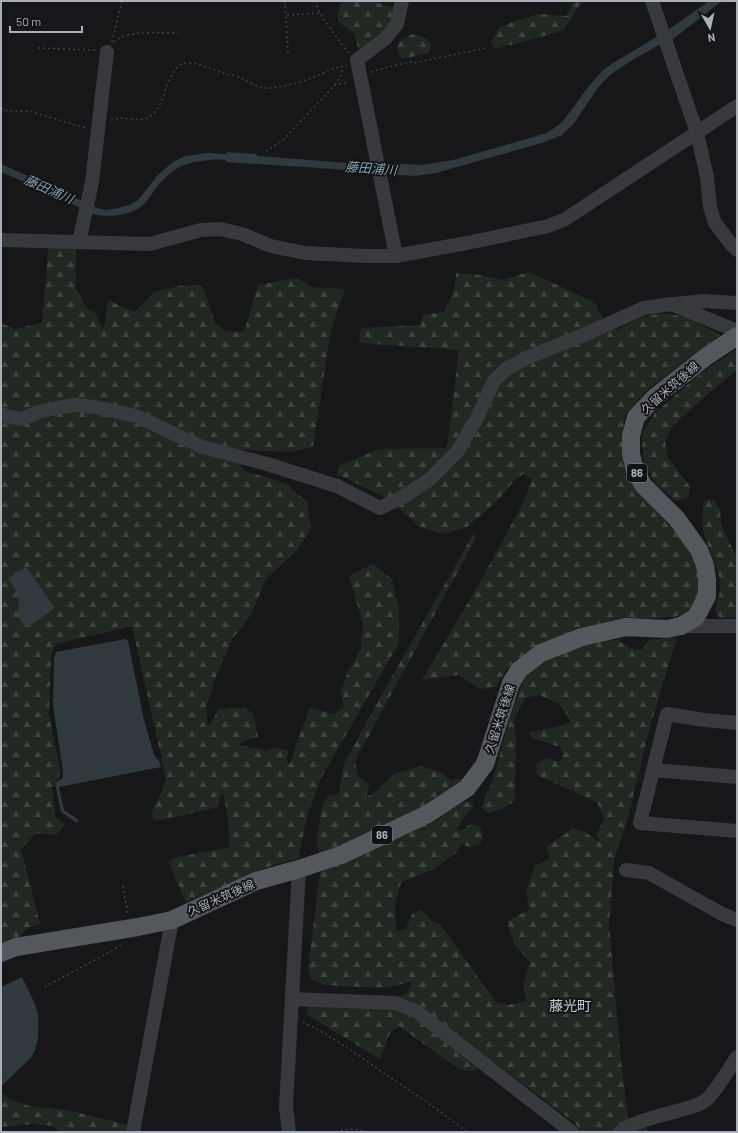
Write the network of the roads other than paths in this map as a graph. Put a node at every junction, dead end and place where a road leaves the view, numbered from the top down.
1 (402, 1) edge
2 (652, 1) edge
3 (107, 52) road end
4 (737, 106) edge
5 (697, 133) junction
6 (1, 240) edge
7 (79, 242) junction
8 (737, 250) edge
9 (396, 256) junction
10 (737, 303) edge
11 (671, 304) junction
12 (737, 331) edge
13 (737, 336) edge
14 (1, 414) edge
15 (681, 626) junction
16 (737, 626) edge
17 (737, 723) edge
18 (653, 770) junction
19 (737, 777) edge
20 (737, 831) edge
21 (299, 869) junction
22 (626, 870) dead end
23 (172, 920) junction
24 (737, 920) edge
25 (1, 953) edge
26 (292, 999) junction
27 (737, 1057) edge
28 (133, 1132) edge
29 (289, 1132) edge
30 (572, 1132) edge
31 (620, 1132) edge

1 - 9 street
2 - 5 street
3 - 7 street
4 - 5 street
5 - 8 street
5 - 9 street
6 - 7 street
7 - 9 street
10 - 11 street
11 - 12 street
11 - 14 street
13 - 15 main road, 久留米筑後線 / 86
15 - 16 street
15 - 21 main road, 久留米筑後線 / 86
17 - 18 street
18 - 19 street
18 - 20 street
21 - 23 main road, 久留米筑後線 / 86
21 - 26 street
22 - 24 street
23 - 25 main road, 久留米筑後線 / 86
23 - 28 street
26 - 29 street
26 - 30 street
27 - 31 street

